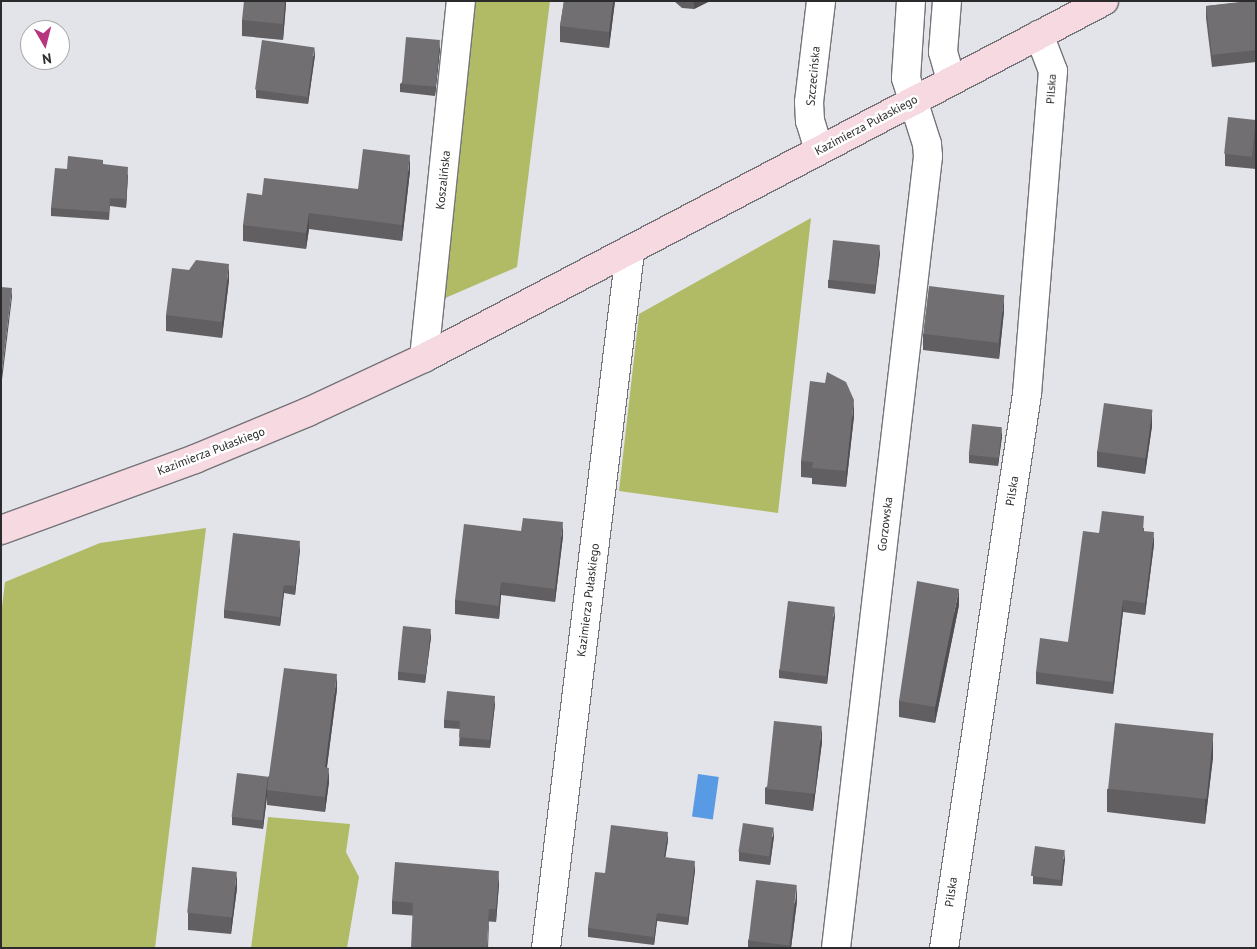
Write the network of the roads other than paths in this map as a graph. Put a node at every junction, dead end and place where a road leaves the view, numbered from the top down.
1 (461, 1) edge
2 (821, 1) edge
3 (910, 1) edge
4 (947, 1) edge
5 (1104, 1) edge
6 (1039, 35) junction
7 (951, 80) junction
8 (913, 101) junction
9 (820, 150) junction
10 (630, 252) junction
11 (424, 358) junction
12 (1, 530) edge
13 (546, 948) edge
14 (836, 948) edge
15 (944, 948) edge

1 - 11 street, Koszalińska
2 - 9 street, Szczecińska
3 - 8 street, Gorzowska
4 - 7 street
5 - 6 main road, Kazimierza Pułaskiego
6 - 7 main road, Kazimierza Pułaskiego
6 - 15 street, Pilska
7 - 8 main road, Kazimierza Pułaskiego
8 - 9 main road, Kazimierza Pułaskiego
8 - 14 street, Gorzowska
9 - 10 main road, Kazimierza Pułaskiego
10 - 11 main road, Kazimierza Pułaskiego
10 - 13 street, Kazimierza Pułaskiego
11 - 12 main road, Kazimierza Pułaskiego

